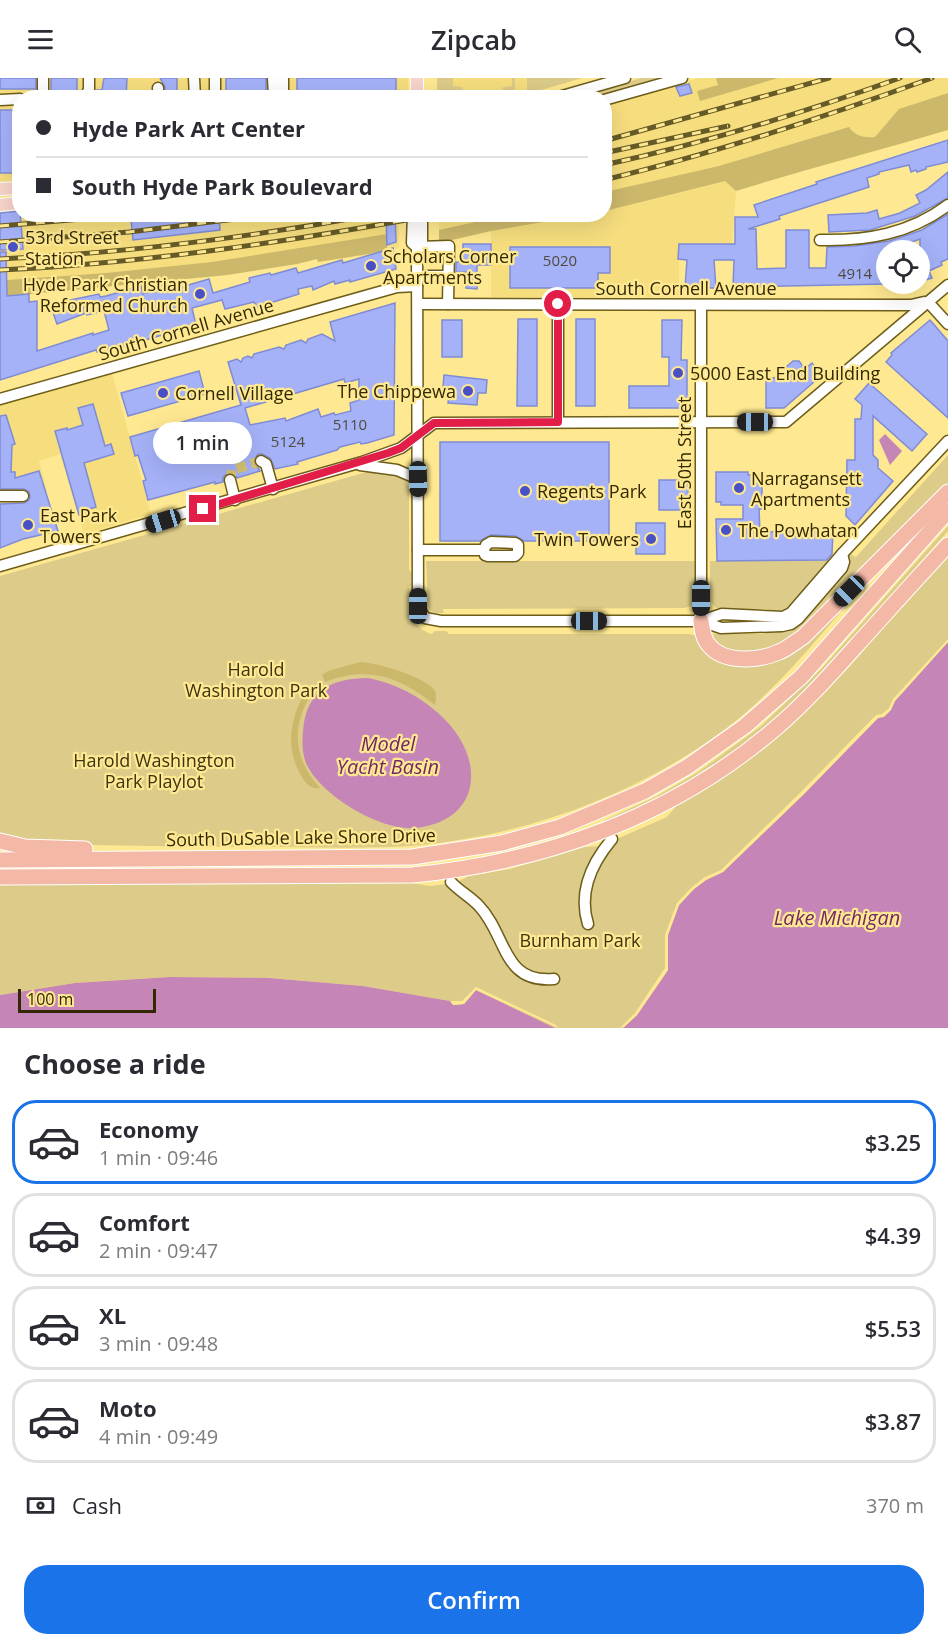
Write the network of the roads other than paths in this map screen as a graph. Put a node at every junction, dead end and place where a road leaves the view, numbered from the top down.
1 (625, 78) edge
2 (682, 78) edge
3 (583, 90) edge
4 (612, 98) edge
5 (948, 205) edge
6 (412, 222) edge
7 (422, 222) edge
8 (820, 240) dead end
9 (417, 247) junction
10 (449, 276) junction
11 (417, 281) junction
12 (948, 285) edge
13 (928, 302) junction
14 (418, 304) junction
15 (448, 304) junction
16 (558, 304) junction
17 (701, 305) junction
18 (948, 324) edge
19 (0, 399) edge
20 (558, 422) junction
21 (701, 422) junction
22 (418, 436) junction
23 (948, 441) edge
24 (261, 461) dead end
25 (354, 465) junction
26 (418, 479) junction
27 (230, 480) dead end
28 (273, 489) junction
29 (948, 492) edge
30 (0, 496) edge
31 (23, 496) dead end
32 (235, 500) junction
33 (948, 511) edge
34 (948, 545) edge
35 (418, 550) junction
36 (484, 550) dead end
37 (842, 554) junction
38 (0, 566) edge
39 (768, 616) junction
40 (701, 621) junction
41 (768, 627) junction
42 (612, 839) dead end
43 (0, 841) edge
44 (336, 859) junction
45 (0, 860) edge
46 (0, 877) edge
47 (451, 882) dead end
48 (588, 924) dead end
49 (554, 979) dead end

1 - 3 street
2 - 4 street
5 - 8 street
6 - 9 street
7 - 9 street
9 - 10 street
9 - 11 street
10 - 11 street, South Cornell Avenue
10 - 15 street
11 - 14 street
11 - 19 street, South Cornell Avenue
12 - 13 street
13 - 17 street, South Cornell Avenue
13 - 18 street
13 - 21 street
14 - 15 street, South Cornell Avenue
14 - 22 street
15 - 16 street, South Cornell Avenue
16 - 17 street, South Cornell Avenue
16 - 20 street
17 - 21 street, East 50th Street
20 - 21 street
20 - 22 street
21 - 40 street, East 50th Street
22 - 25 street
22 - 26 street
23 - 37 street
24 - 28 street
25 - 26 street
25 - 28 street
26 - 35 street
27 - 32 street
28 - 32 street
29 - 40 highway
30 - 31 street
32 - 38 street
33 - 44 highway, South DuSable Lake Shore Drive
34 - 46 highway, South DuSable Lake Shore Drive
35 - 36 street
35 - 40 street
37 - 39 street
37 - 41 street
39 - 40 street
39 - 41 street
40 - 41 street
42 - 48 street
43 - 44 highway
44 - 45 highway, South DuSable Lake Shore Drive
47 - 49 street

